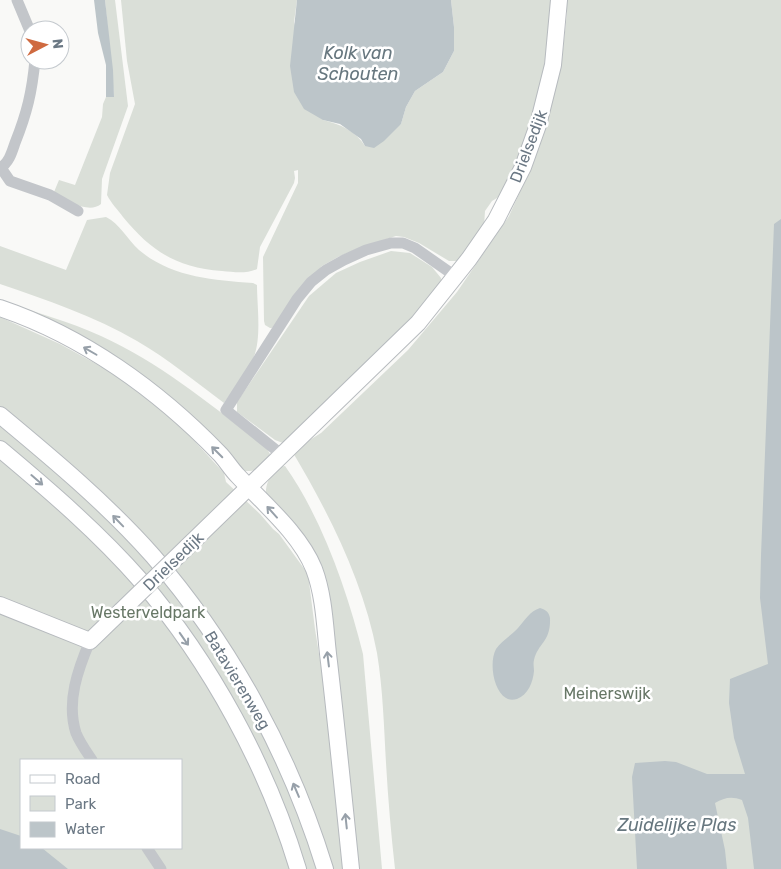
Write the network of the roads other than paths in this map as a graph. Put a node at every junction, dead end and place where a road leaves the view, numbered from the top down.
1 (18, 0) edge
2 (558, 0) edge
3 (26, 20) edge
4 (34, 70) edge
5 (1, 168) edge
6 (78, 211) dead end
7 (455, 276) junction
8 (0, 308) edge
9 (0, 415) edge
10 (0, 448) edge
11 (281, 454) junction
12 (250, 487) junction
13 (0, 605) edge
14 (90, 641) junction
15 (91, 759) edge
16 (148, 849) edge
17 (161, 869) edge
18 (298, 869) edge
19 (325, 869) edge
20 (351, 869) edge

1 - 3 street
2 - 7 main road, Drielsedijk
4 - 5 street
5 - 6 street
7 - 11 main road, Drielsedijk
7 - 11 street
12 -> 8 main road
19 -> 9 main road, Batavierenweg
10 -> 18 main road, Batavierenweg
11 - 12 main road, Drielsedijk
12 - 14 main road, Drielsedijk, bridge
20 -> 12 main road
13 - 14 main road
14 - 15 street, Drielsedijk
16 - 17 street

